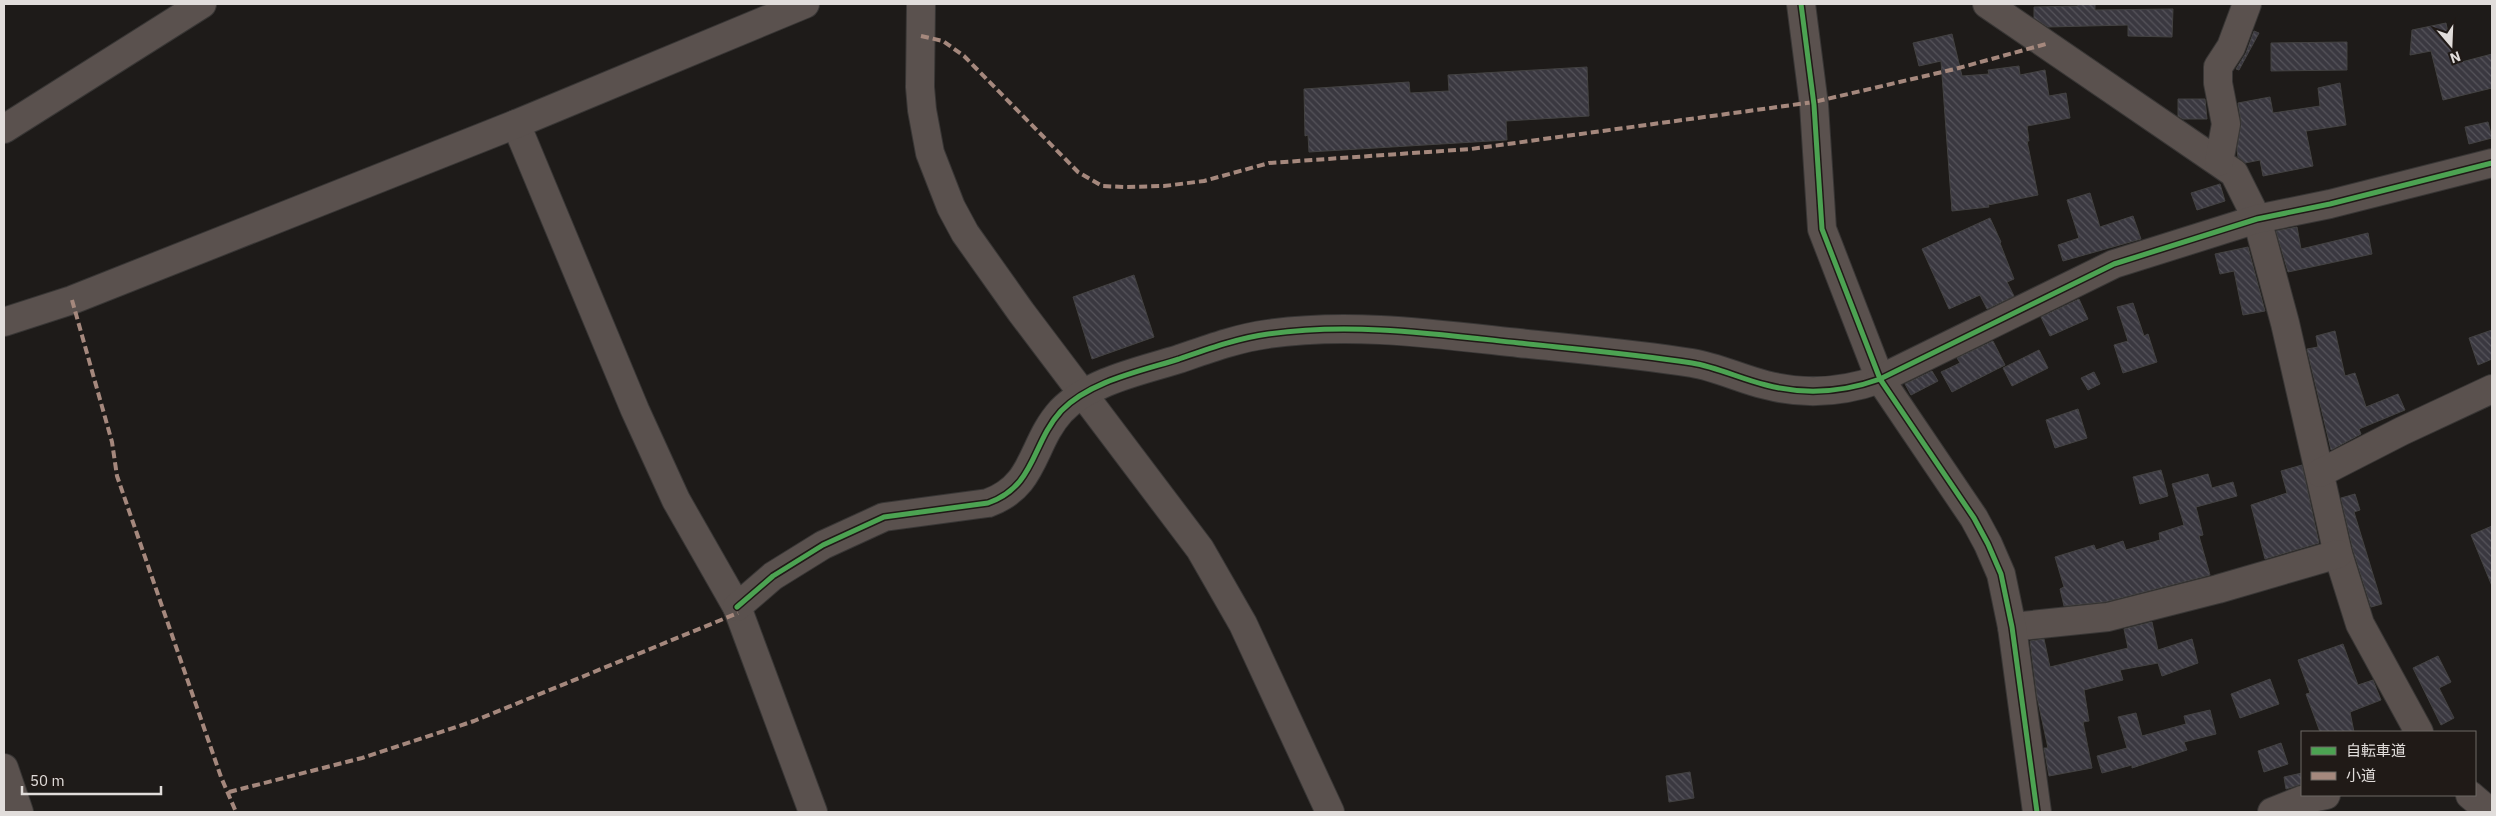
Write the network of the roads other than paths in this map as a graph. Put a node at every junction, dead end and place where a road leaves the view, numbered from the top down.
1 (202, 4) edge
2 (804, 4) edge
3 (921, 4) edge
4 (1801, 4) edge
5 (1987, 4) edge
6 (2246, 4) edge
7 (516, 124) junction
8 (4, 128) edge
9 (2219, 162) junction
10 (2492, 163) edge
11 (2257, 218) junction
12 (4, 322) edge
13 (1880, 379) junction
14 (2492, 389) edge
15 (1084, 394) junction
16 (2320, 473) junction
17 (2338, 554) junction
18 (737, 607) junction
19 (2012, 627) junction
20 (2418, 731) edge
21 (4, 768) edge
22 (2321, 796) edge
23 (2471, 796) edge
24 (19, 812) edge
25 (813, 812) edge
26 (1330, 812) edge
27 (2037, 812) edge
28 (2272, 812) edge
29 (2490, 812) edge

1 - 8 street
2 - 7 street
3 - 15 street
4 - 13 street
5 - 9 street
6 - 9 street
7 - 12 street
7 - 18 street
9 - 11 street
10 - 11 street
11 - 13 street
11 - 16 street
13 - 15 street
13 - 19 street
14 - 16 street
15 - 18 street
15 - 26 street
16 - 17 street
17 - 19 street
17 - 20 street
18 - 25 street
19 - 27 street
21 - 24 street
22 - 28 street
23 - 29 street

